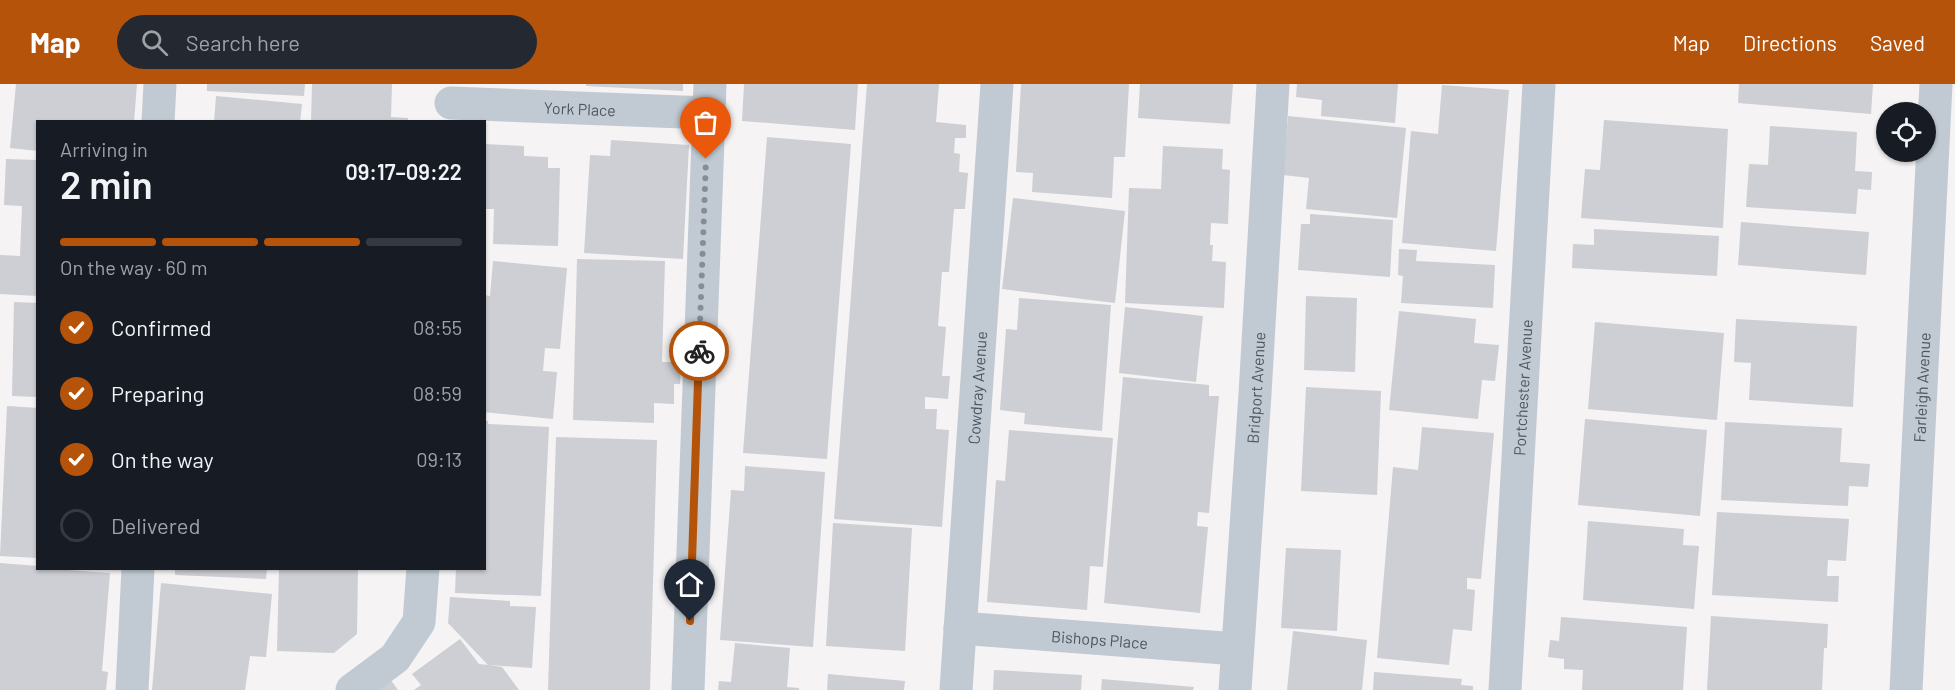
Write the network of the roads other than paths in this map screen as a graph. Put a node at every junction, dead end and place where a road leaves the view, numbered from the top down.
1 (160, 84) edge
2 (997, 84) edge
3 (1272, 84) edge
4 (1539, 84) edge
5 (1936, 84) edge
6 (709, 98) edge
7 (451, 103) edge
8 (158, 120) edge
9 (138, 570) edge
10 (423, 570) edge
11 (960, 628) junction
12 (1237, 649) junction
13 (132, 690) edge
14 (352, 690) edge
15 (687, 690) edge
16 (956, 690) edge
17 (1235, 690) edge
18 (1505, 690) edge
19 (1906, 690) edge

1 - 8 street
2 - 11 street, Cowdray Avenue
3 - 12 street, Bridport Avenue
4 - 18 street, Portchester Avenue
5 - 19 street, Farleigh Avenue
6 - 7 street, York Place
6 - 15 street
9 - 13 street
10 - 14 street
11 - 12 street, Bishops Place
11 - 16 street, Cowdray Avenue
12 - 17 street, Bridport Avenue

